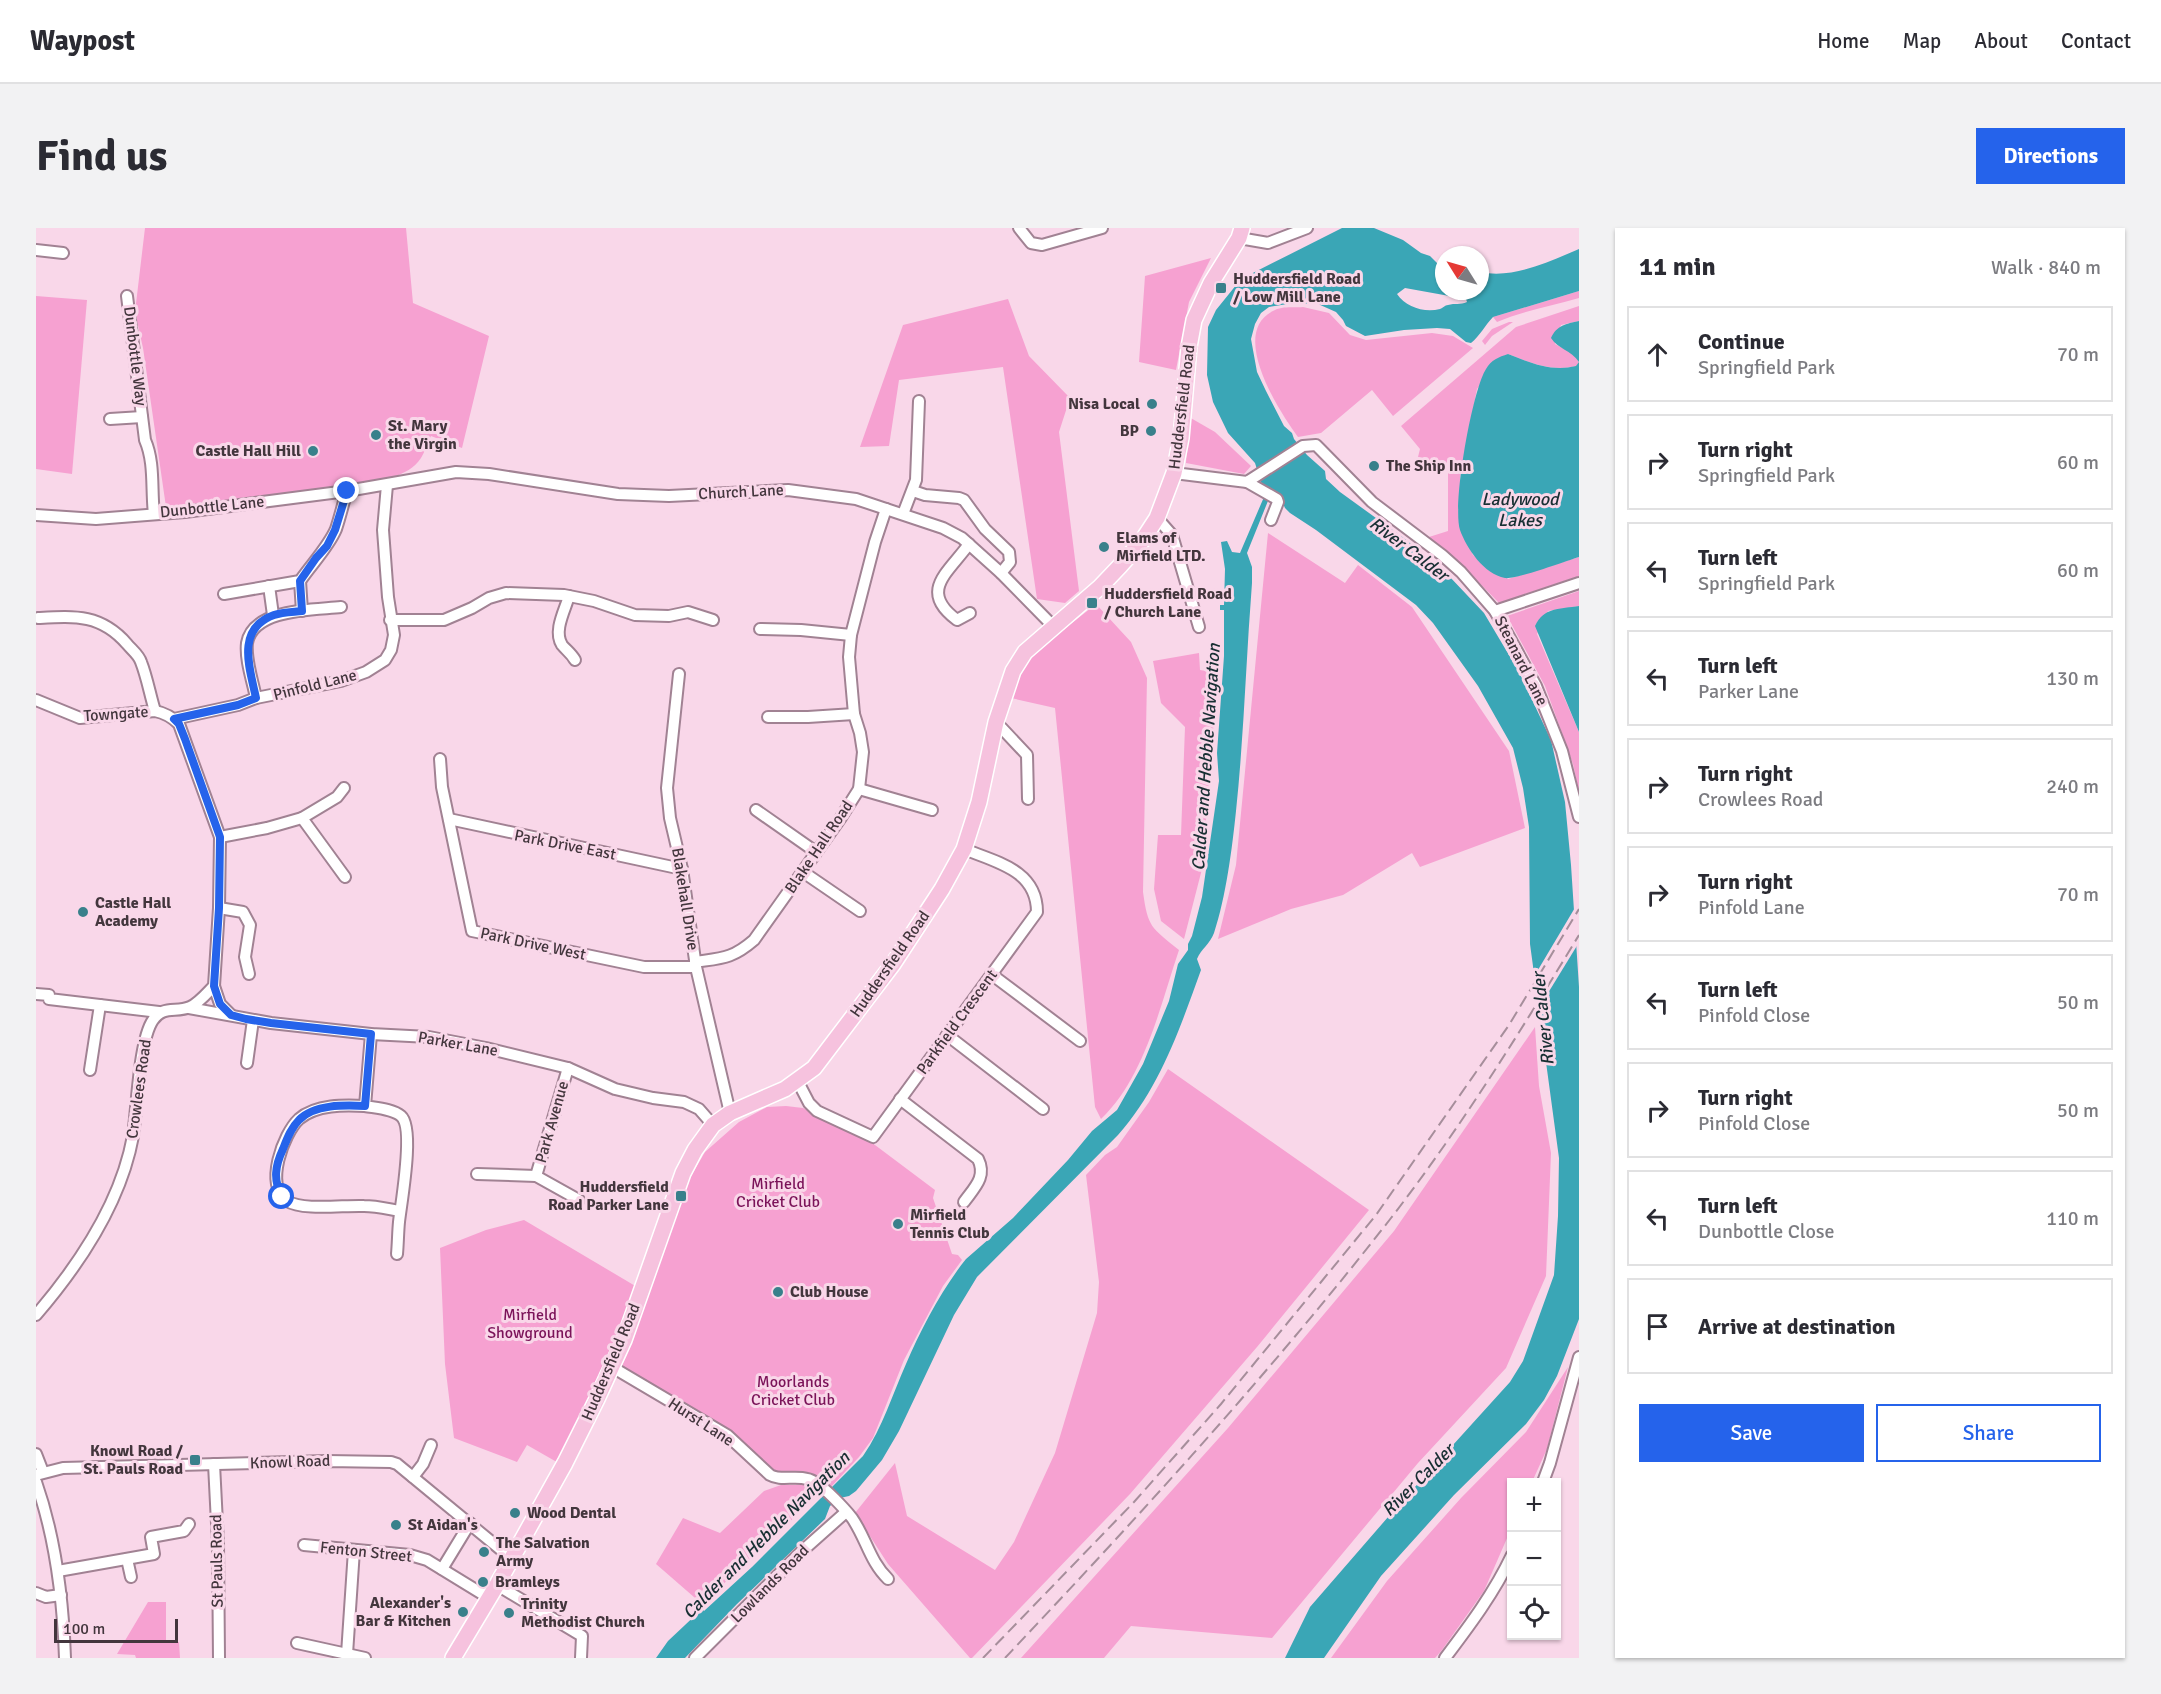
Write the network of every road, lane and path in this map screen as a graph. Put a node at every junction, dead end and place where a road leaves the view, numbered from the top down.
1 (1020, 228) edge
2 (1102, 228) edge
3 (1307, 228) edge
4 (1241, 231) edge
5 (36, 250) edge
6 (63, 253) dead end
7 (127, 296) dead end
8 (919, 401) dead end
9 (142, 417) junction
10 (110, 419) dead end
11 (1174, 473) junction
12 (1251, 480) junction
13 (387, 485) junction
14 (347, 491) junction
15 (913, 491) junction
16 (886, 509) junction
17 (154, 514) junction
18 (903, 514) junction
19 (36, 515) edge
20 (1157, 518) junction
21 (1271, 520) dead end
22 (969, 544) junction
23 (1001, 573) junction
24 (300, 581) junction
25 (1579, 584) edge
26 (269, 586) junction
27 (224, 594) dead end
28 (569, 596) junction
29 (341, 607) dead end
30 (1495, 610) junction
31 (302, 611) junction
32 (970, 613) dead end
33 (273, 615) junction
34 (38, 618) dead end
35 (390, 620) junction
36 (712, 620) dead end
37 (1053, 627) junction
38 (1200, 627) dead end
39 (760, 629) dead end
40 (851, 635) junction
41 (575, 660) dead end
42 (680, 680) dead end
43 (256, 698) junction
44 (36, 700) edge
45 (159, 712) junction
46 (854, 714) junction
47 (768, 717) dead end
48 (174, 719) junction
49 (996, 722) junction
50 (440, 759) dead end
51 (344, 788) dead end
52 (859, 789) junction
53 (1028, 799) dead end
54 (756, 810) dead end
55 (932, 810) dead end
56 (1579, 817) edge
57 (302, 818) junction
58 (449, 819) junction
59 (220, 837) junction
60 (964, 849) junction
61 (816, 852) junction
62 (337, 867) junction
63 (682, 869) junction
64 (803, 872) junction
65 (328, 875) dead end
66 (345, 877) dead end
67 (219, 908) junction
68 (860, 911) dead end
69 (696, 964) junction
70 (249, 974) dead end
71 (991, 974) junction
72 (214, 986) junction
73 (36, 994) edge
74 (100, 1005) junction
75 (189, 1008) junction
76 (159, 1012) junction
77 (231, 1015) junction
78 (253, 1020) junction
79 (371, 1034) junction
80 (947, 1035) junction
81 (1080, 1041) dead end
82 (247, 1064) dead end
83 (568, 1068) junction
84 (90, 1070) dead end
85 (797, 1080) junction
86 (900, 1099) junction
87 (365, 1106) junction
88 (1044, 1108) dead end
89 (730, 1113) junction
90 (713, 1125) junction
91 (477, 1174) dead end
92 (536, 1176) junction
93 (579, 1200) dead end
94 (964, 1202) dead end
95 (400, 1211) junction
96 (397, 1254) dead end
97 (36, 1315) edge
98 (1579, 1357) edge
99 (612, 1367) junction
100 (431, 1445) dead end
101 (36, 1454) edge
102 (214, 1464) junction
103 (39, 1474) edge
104 (413, 1477) junction
105 (1544, 1478) edge
106 (36, 1482) edge
107 (843, 1509) junction
108 (470, 1523) junction
109 (189, 1524) dead end
110 (303, 1545) dead end
111 (354, 1550) junction
112 (511, 1558) junction
113 (127, 1559) junction
114 (1507, 1566) edge
115 (442, 1569) junction
116 (58, 1570) junction
117 (131, 1577) dead end
118 (888, 1579) dead end
119 (493, 1591) junction
120 (36, 1593) edge
121 (62, 1595) junction
122 (297, 1643) dead end
123 (347, 1654) junction
124 (65, 1658) edge
125 (219, 1658) edge
126 (365, 1658) edge
127 (453, 1658) edge
128 (581, 1658) edge
129 (695, 1658) edge
130 (1445, 1658) edge

1 - 2 street
3 - 4 street
4 - 11 highway, Huddersfield Road
5 - 6 street
7 - 9 street, Dunbottle Way
8 - 15 street
9 - 10 street, Dunbottle Way
9 - 17 street, Dunbottle Way
11 - 12 street
11 - 20 highway, Huddersfield Road
12 - 21 street
12 - 30 street, Steanard Lane
13 - 14 street, Dunbottle Lane
13 - 16 street, Church Lane
13 - 35 street, Pinfold Lane
14 - 17 street, Dunbottle Lane
14 - 24 street
15 - 18 street
15 - 23 street
16 - 18 street, Church Lane
16 - 40 street, Blake Hall Road
17 - 19 street, Dunbottle Lane
18 - 22 street, Church Lane
20 - 37 highway, Huddersfield Road
20 - 38 street
22 - 23 street, Church Lane
22 - 32 street
23 - 37 street, Church Lane
24 - 26 street
24 - 31 street
25 - 30 street
26 - 27 street
26 - 33 street
28 - 35 street
28 - 36 street
28 - 41 street
29 - 31 street
30 - 56 street, Steanard Lane
31 - 33 street
33 - 43 street
34 - 45 street
35 - 43 street, Pinfold Lane
37 - 49 highway, Huddersfield Road
39 - 40 street
40 - 46 street, Blake Hall Road
42 - 63 street, Blakehall Drive
43 - 48 street, Pinfold Lane
44 - 45 street, Towngate
45 - 48 street
46 - 47 street
46 - 52 street, Blake Hall Road
48 - 59 street
49 - 53 street
49 - 60 highway, Huddersfield Road
50 - 58 street, Park Drive West
51 - 57 street
52 - 55 street
52 - 61 street, Blake Hall Road
54 - 61 street
57 - 59 street
57 - 62 street
58 - 63 street, Park Drive East
58 - 69 street, Park Drive West
59 - 67 street
60 - 71 street, Parkfield Crescent
60 - 85 highway, Huddersfield Road
61 - 64 street, Blake Hall Road
62 - 65 street
62 - 66 street
63 - 69 street, Blakehall Drive
64 - 68 street
64 - 69 street, Blake Hall Road
67 - 70 street
67 - 72 street
69 - 89 street, Blakehall Drive
71 - 80 street, Parkfield Crescent
71 - 81 street
72 - 75 street
72 - 77 street
73 - 74 street
74 - 76 street
74 - 84 street
75 - 76 street
75 - 77 street, Parker Lane
76 - 97 street, Crowlees Road
77 - 78 street, Parker Lane
78 - 79 street, Parker Lane
78 - 82 street
79 - 83 street, Parker Lane
79 - 87 street
80 - 86 street, Parkfield Crescent
80 - 88 street
83 - 90 street, Parker Lane
83 - 92 street, Park Avenue
85 - 86 street, Parkfield Crescent
85 - 89 highway, Huddersfield Road
86 - 94 street
87 - 95 street
87 - 95 street
89 - 90 highway, Huddersfield Road
90 - 99 highway, Huddersfield Road
91 - 92 street, Park Avenue
92 - 93 street, Park Avenue
95 - 96 street
98 - 105 street
99 - 107 street, Hurst Lane
99 - 112 highway, Huddersfield Road
100 - 104 street
101 - 103 street
102 - 103 street, Knowl Road
102 - 104 street, Knowl Road
102 - 125 street, St Pauls Road
104 - 108 street, Knowl Road
106 - 116 street
107 - 118 street, Hurst Lane
107 - 129 street, Lowlands Road
108 - 112 street, Knowl Road
108 - 115 street
109 - 113 street
110 - 111 street, Fenton Street
111 - 115 street, Fenton Street
111 - 123 street
112 - 119 highway, Huddersfield Road
113 - 116 street
113 - 117 street
114 - 130 street
115 - 119 street, Fenton Street
116 - 121 street
119 - 127 highway, Huddersfield Road
119 - 128 street, Fenton Street
120 - 121 street
121 - 124 street
122 - 123 street
123 - 126 street

